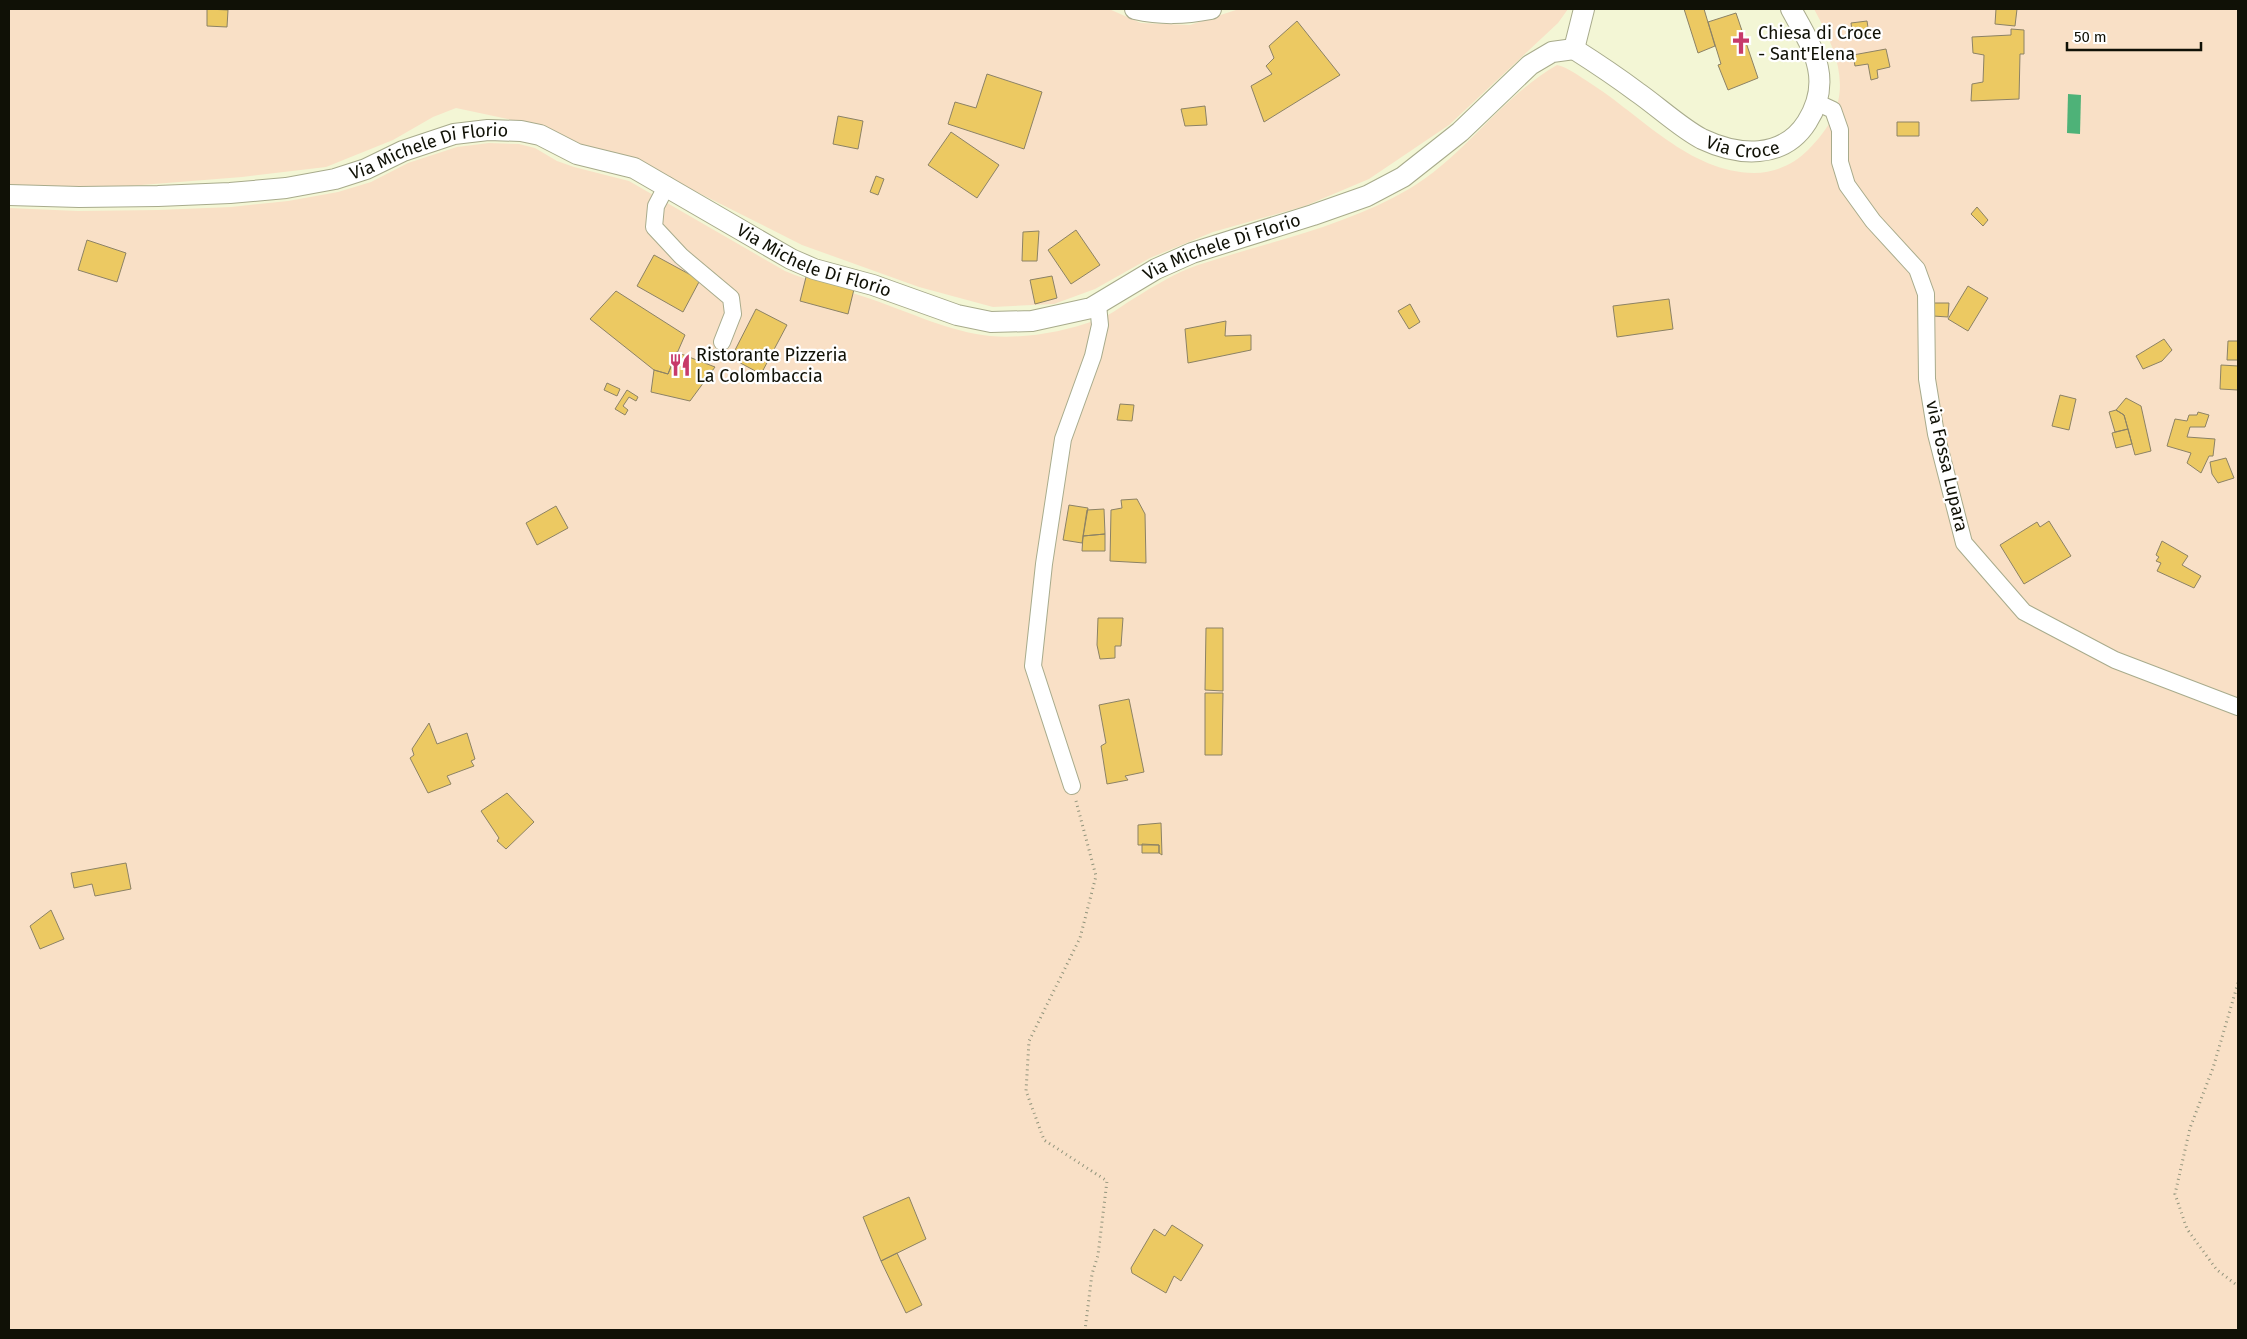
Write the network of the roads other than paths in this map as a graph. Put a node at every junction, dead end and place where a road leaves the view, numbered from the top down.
1 (1136, 9) edge
2 (1211, 9) edge
3 (1584, 9) edge
4 (1791, 9) edge
5 (1574, 49) junction
6 (1818, 103) junction
7 (667, 185) junction
8 (9, 194) edge
9 (1098, 305) junction
10 (722, 342) dead end
11 (2238, 707) edge
12 (1072, 786) road end

1 - 2 street
3 - 5 street
4 - 6 street, Via Croce
5 - 6 street, Via Croce
5 - 9 street, Via Michele Di Florio
6 - 11 street, via Fossa Lupara
7 - 8 street, Via Michele Di Florio
7 - 9 street, Via Michele Di Florio
7 - 10 street
9 - 12 street

